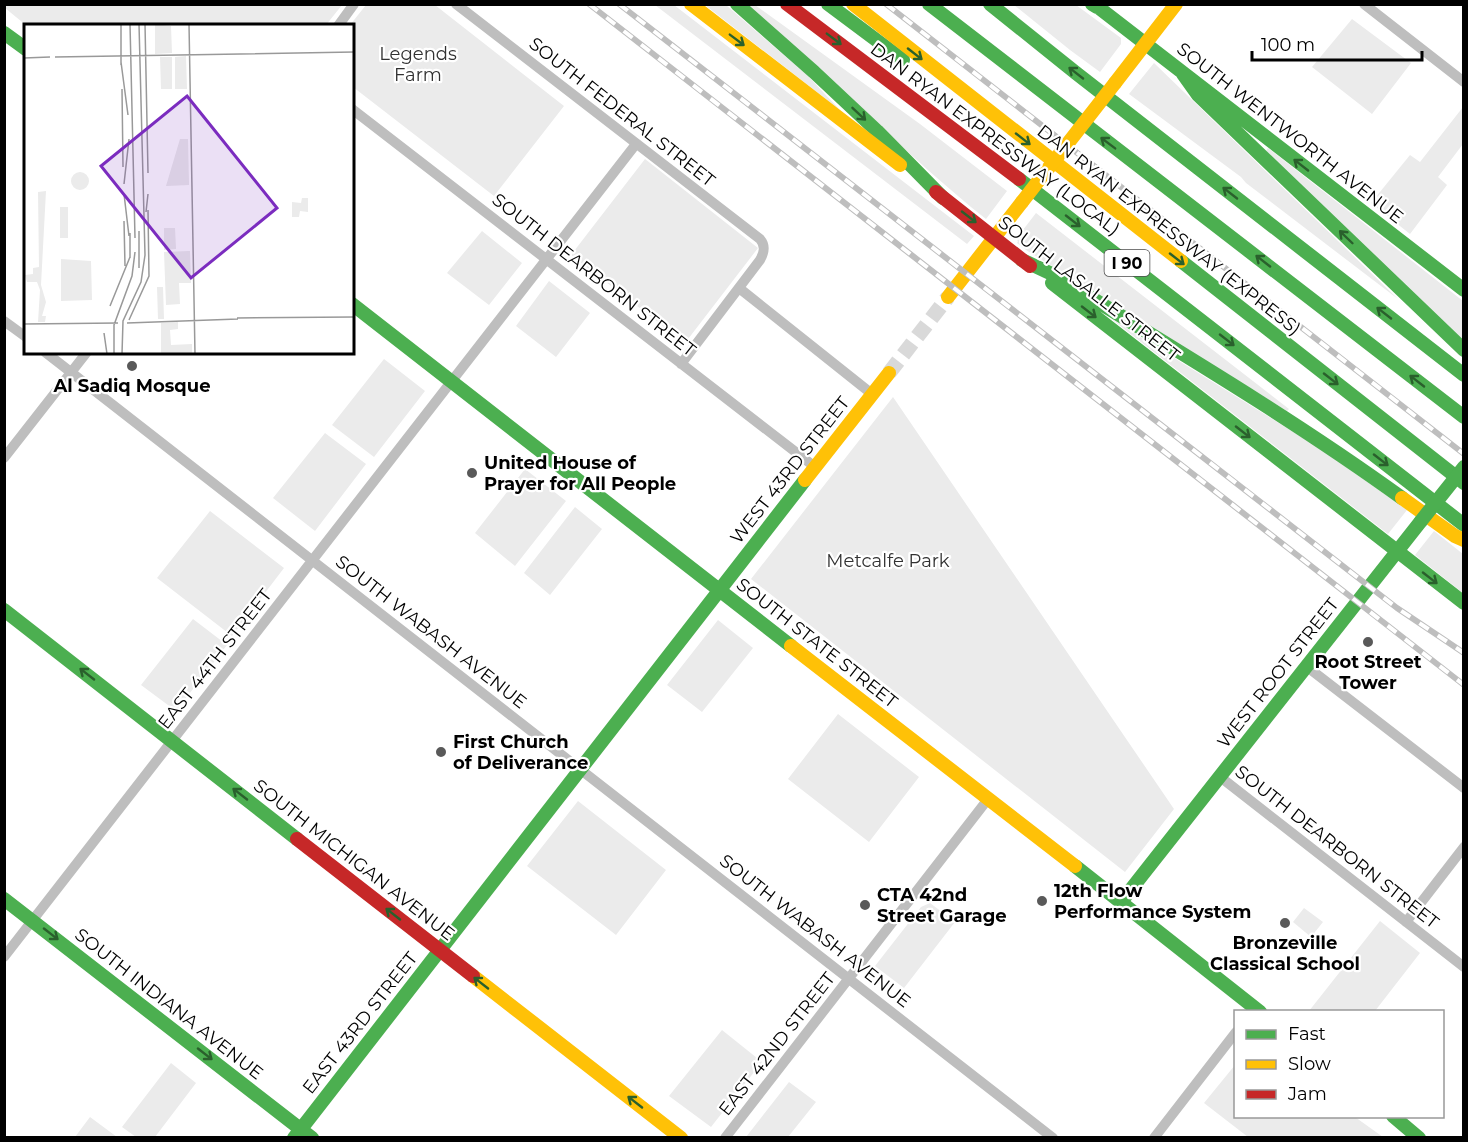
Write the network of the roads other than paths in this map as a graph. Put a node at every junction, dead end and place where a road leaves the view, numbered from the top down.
1 (354, 4) edge
2 (456, 4) edge
3 (691, 4) edge
4 (737, 4) edge
5 (787, 4) edge
6 (828, 4) edge
7 (853, 4) edge
8 (929, 4) edge
9 (935, 4) edge
10 (990, 4) edge
11 (1176, 4) edge
12 (1364, 4) edge
13 (1094, 5) edge
14 (948, 20) junction
15 (339, 24) edge
16 (4, 33) edge
17 (1146, 43) junction
18 (24, 48) edge
19 (1183, 74) junction
20 (1464, 82) edge
21 (977, 103) junction
22 (354, 111) edge
23 (636, 144) junction
24 (943, 198) junction
25 (994, 237) junction
26 (546, 259) junction
27 (1022, 260) junction
28 (739, 288) junction
29 (1464, 290) edge
30 (948, 297) tunnel mouth
31 (354, 306) edge
32 (4, 321) edge
33 (24, 336) edge
34 (1464, 350) edge
35 (47, 354) edge
36 (85, 354) edge
37 (681, 364) junction
38 (71, 373) junction
39 (889, 373) tunnel mouth
40 (1464, 375) edge
41 (452, 381) junction
42 (872, 394) junction
43 (1464, 417) edge
44 (4, 458) edge
45 (815, 467) junction
46 (1464, 467) edge
47 (1464, 483) edge
48 (1464, 525) edge
49 (1464, 540) edge
50 (1397, 552) junction
51 (312, 561) junction
52 (719, 590) junction
53 (1464, 603) edge
54 (4, 610) edge
55 (1306, 666) junction
56 (172, 741) junction
57 (580, 769) junction
58 (1219, 776) junction
59 (1464, 788) edge
60 (988, 799) junction
61 (1464, 847) edge
62 (4, 898) edge
63 (1122, 902) junction
64 (33, 921) junction
65 (1406, 922) junction
66 (440, 951) junction
67 (4, 957) edge
68 (1464, 967) edge
69 (849, 979) junction
70 (1256, 1010) edge
71 (1234, 1035) edge
72 (1395, 1118) edge
73 (302, 1135) edge
74 (681, 1137) edge
75 (725, 1137) edge
76 (1053, 1137) edge
77 (1154, 1137) edge
78 (1419, 1137) edge

1 - 15 street
2 - 23 street, SOUTH FEDERAL STREET
3 -> 24 main road, SOUTH LASALLE STREET
4 -> 24 main road
5 -> 48 main road, DAN RYAN EXPRESSWAY (LOCAL) / I 90
6 - 21 main road
7 -> 21 main road, DAN RYAN EXPRESSWAY (EXPRESS) / I 90
8 - 14 main road, DAN RYAN EXPRESSWAY (EXPRESS)
9 - 14 main road
40 -> 10 main road
11 - 17 main road
12 - 20 street
13 - 17 main road, SOUTH WENTWORTH AVENUE
43 -> 14 main road, DAN RYAN EXPRESSWAY (EXPRESS)
16 - 18 main road
17 - 19 main road, SOUTH WENTWORTH AVENUE
17 - 25 main road, bridge
29 -> 19 main road, SOUTH WENTWORTH AVENUE
34 -> 19 main road
21 -> 47 main road, DAN RYAN EXPRESSWAY (EXPRESS) / I 90
22 - 26 street, SOUTH DEARBORN STREET
23 - 26 street, EAST 44TH STREET
23 - 28 street, SOUTH FEDERAL STREET
24 -> 25 main road, SOUTH LASALLE STREET
25 - 27 main road, SOUTH LASALLE STREET
25 - 30 main road
26 - 37 street, SOUTH DEARBORN STREET
26 - 41 street, EAST 44TH STREET
27 - 49 main road
27 -> 50 main road, SOUTH LASALLE STREET
28 - 37 street
28 - 42 street
31 - 41 main road, SOUTH STATE STREET
32 - 33 street
35 - 38 street, SOUTH WABASH AVENUE
36 - 38 street
37 - 45 street, SOUTH DEARBORN STREET
38 - 44 street
38 - 51 street, SOUTH WABASH AVENUE
39 - 42 main road, WEST 43RD STREET
41 - 51 street, EAST 44TH STREET
41 - 52 main road, SOUTH STATE STREET
42 - 45 main road, WEST 43RD STREET
45 - 52 main road, WEST 43RD STREET
46 - 50 main road, WEST ROOT STREET, bridge
50 -> 53 main road, SOUTH LASALLE STREET
50 - 55 main road, WEST ROOT STREET
51 - 56 street, EAST 44TH STREET
51 - 57 street, SOUTH WABASH AVENUE
52 - 57 main road, EAST 43RD STREET
52 - 60 main road, SOUTH STATE STREET
56 -> 54 main road, SOUTH MICHIGAN AVENUE
55 - 58 main road, WEST ROOT STREET
55 - 59 street
56 - 64 street, EAST 44TH STREET
66 -> 56 main road, SOUTH MICHIGAN AVENUE
57 - 66 main road, EAST 43RD STREET
57 - 69 street, SOUTH WABASH AVENUE
58 - 63 main road, WEST ROOT STREET
58 - 65 street, SOUTH DEARBORN STREET
60 - 63 main road, SOUTH STATE STREET
60 - 69 street, EAST 42ND STREET
61 - 65 street
62 - 64 main road, SOUTH INDIANA AVENUE
63 - 70 main road, SOUTH STATE STREET
64 - 67 street, EAST 44TH STREET
64 -> 73 main road, SOUTH INDIANA AVENUE
65 - 68 street, SOUTH DEARBORN STREET
66 - 73 main road, EAST 43RD STREET
74 -> 66 main road, SOUTH MICHIGAN AVENUE
69 - 75 street, EAST 42ND STREET
69 - 76 street, SOUTH WABASH AVENUE
71 - 77 street
72 - 78 main road

